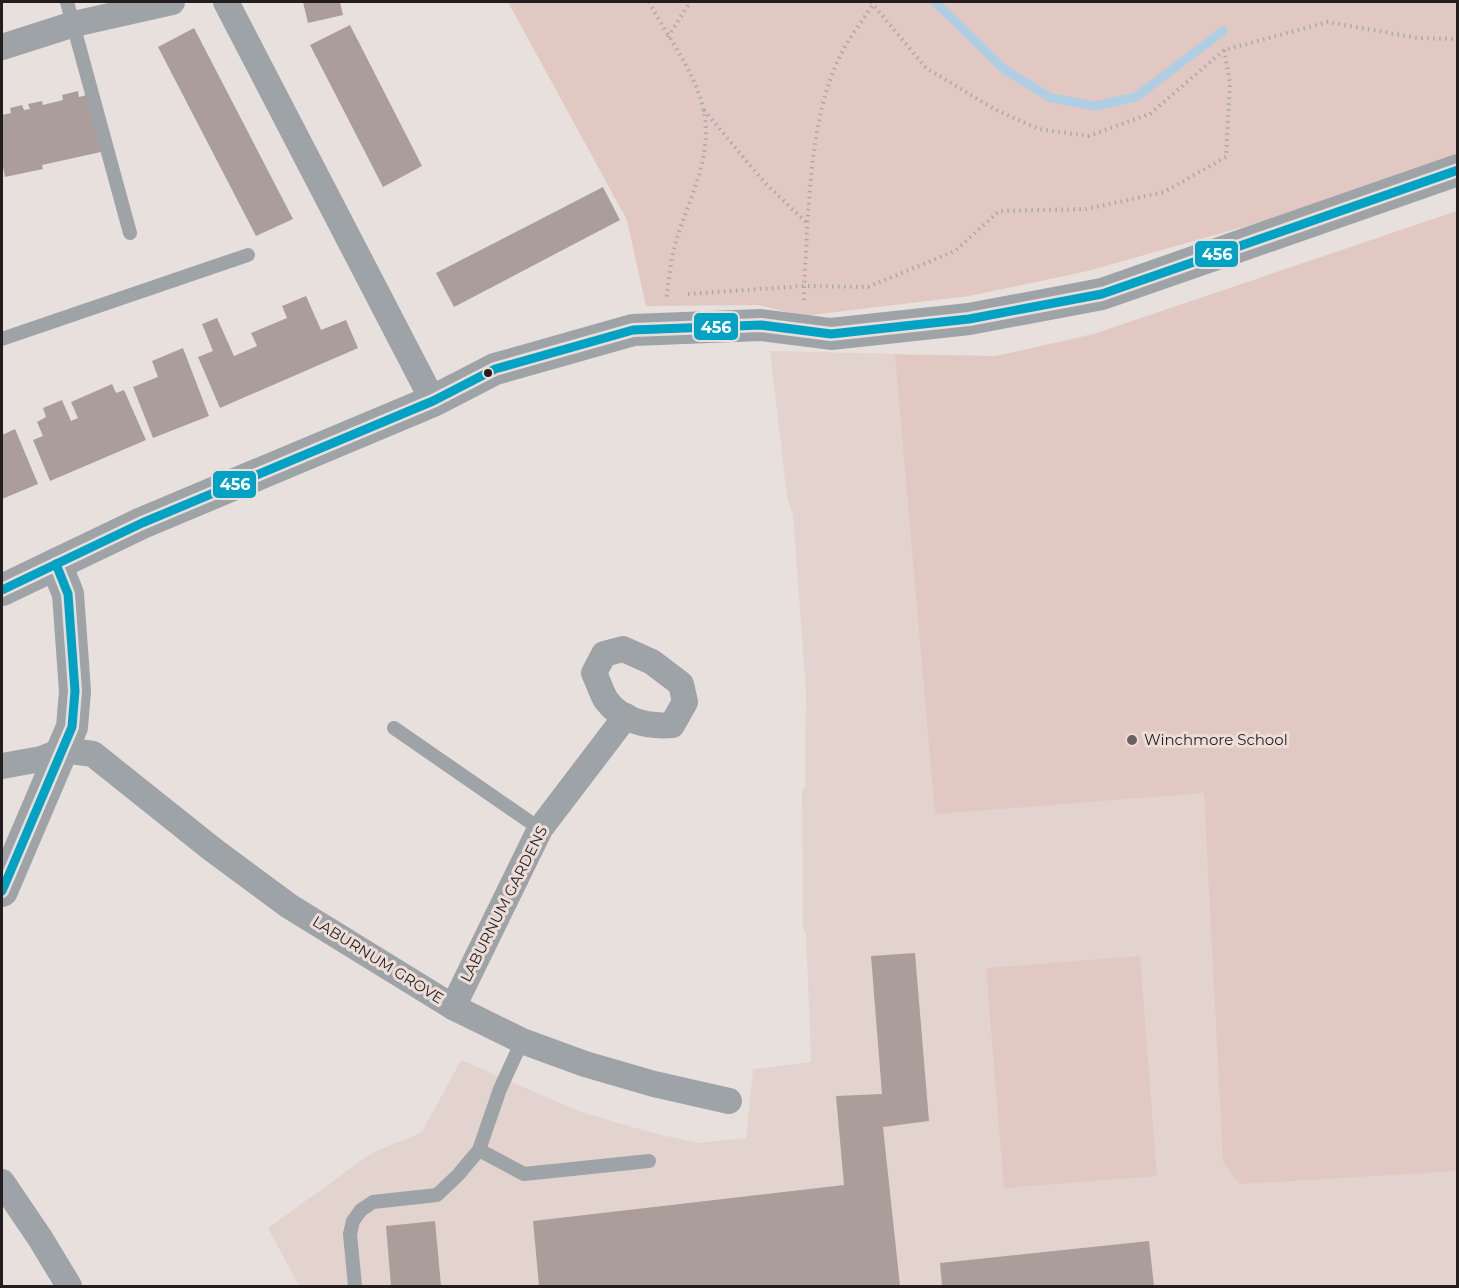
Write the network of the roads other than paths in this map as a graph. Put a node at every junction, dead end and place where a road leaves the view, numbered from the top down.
1 (172, 2) edge
2 (226, 2) edge
3 (70, 13) edge
4 (2, 47) edge
5 (1458, 170) edge
6 (130, 232) dead end
7 (248, 255) dead end
8 (2, 339) edge
9 (433, 401) junction
10 (56, 564) junction
11 (2, 590) edge
12 (626, 717) dead end
13 (394, 728) dead end
14 (64, 750) junction
15 (2, 766) edge
16 (540, 829) junction
17 (2, 891) edge
18 (453, 1007) junction
19 (522, 1041) junction
20 (729, 1101) dead end
21 (480, 1150) junction
22 (649, 1161) dead end
23 (2, 1182) edge
24 (69, 1287) edge
25 (355, 1287) edge

1 - 3 street
2 - 9 street
3 - 4 street
3 - 6 lane
5 - 9 street
7 - 8 lane
9 - 10 street
10 - 11 street
10 - 14 street
12 - 16 street, LABURNUM GARDENS
13 - 16 lane
14 - 15 street
14 - 17 street
14 - 18 street, LABURNUM GROVE
16 - 18 street, LABURNUM GARDENS
18 - 19 street, LABURNUM GROVE
19 - 20 street, LABURNUM GROVE
19 - 21 lane
21 - 22 lane
21 - 25 lane
23 - 24 street

